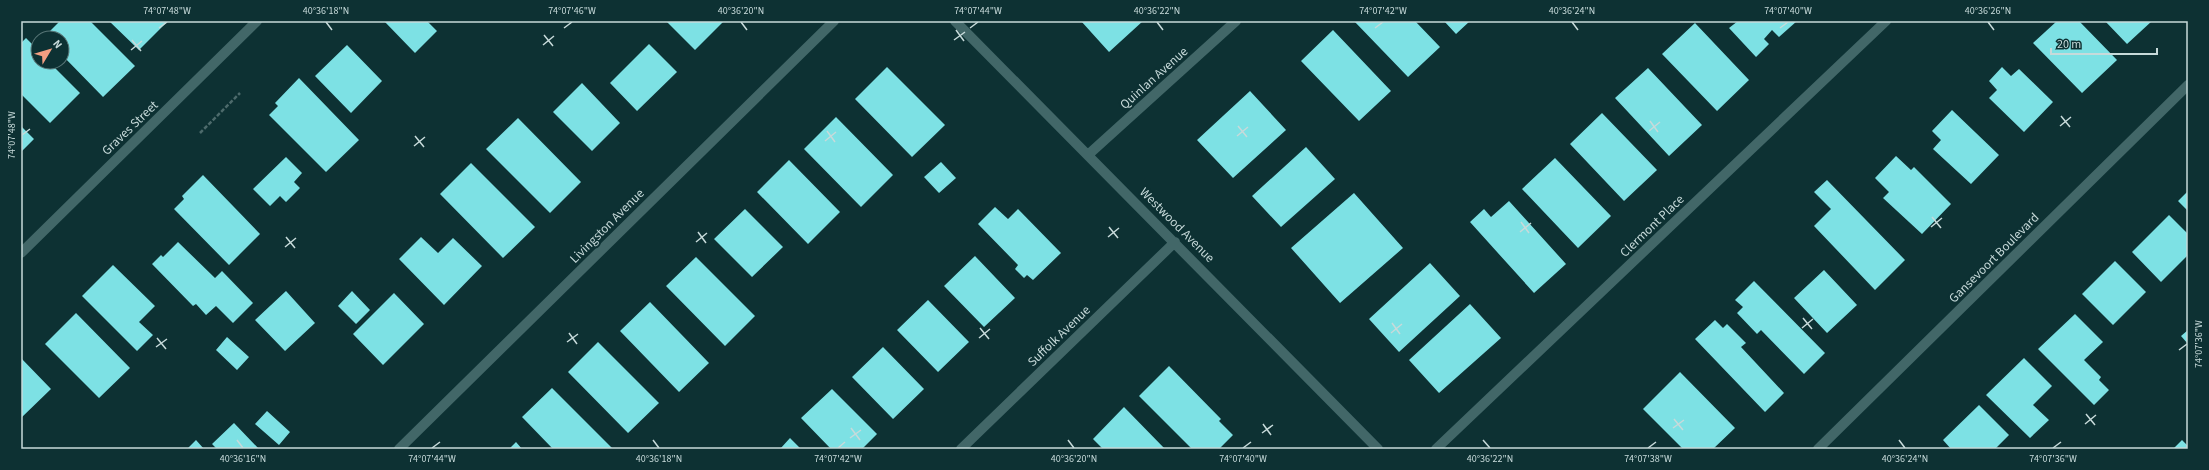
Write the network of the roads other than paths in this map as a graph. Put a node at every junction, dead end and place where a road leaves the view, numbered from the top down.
1 (257, 21) edge
2 (834, 21) edge
3 (955, 21) edge
4 (1236, 21) edge
5 (1886, 21) edge
6 (2188, 85) edge
7 (1089, 154) junction
8 (1175, 242) junction
9 (21, 253) edge
10 (399, 449) edge
11 (961, 449) edge
12 (1378, 449) edge
13 (1436, 449) edge
14 (1818, 449) edge

1 - 9 street, Graves Street
2 - 10 street, Livingston Avenue
3 - 7 street, Westwood Avenue
4 - 7 street, Quinlan Avenue
5 - 13 street, Clermont Place
6 - 14 street, Gansevoort Boulevard
7 - 8 street, Westwood Avenue
8 - 11 street, Suffolk Avenue
8 - 12 street, Westwood Avenue

